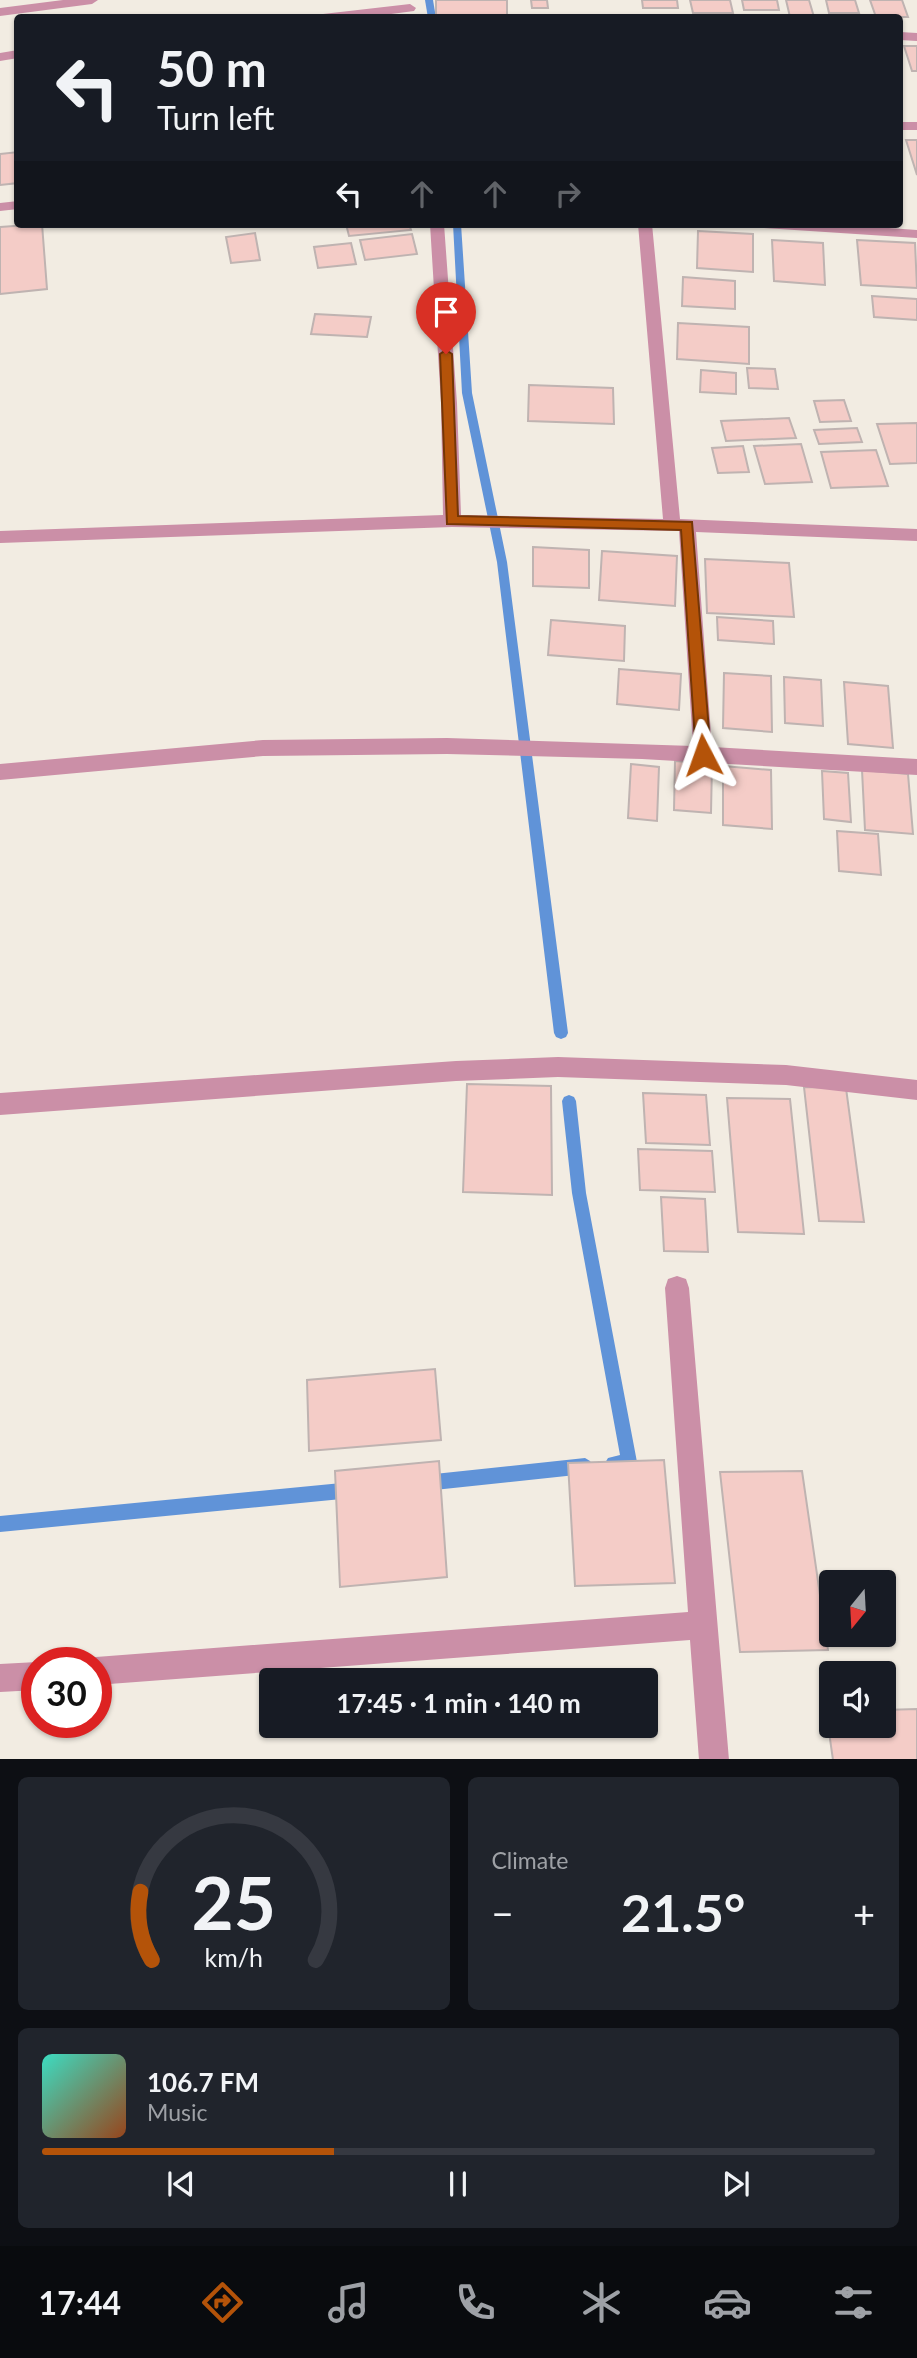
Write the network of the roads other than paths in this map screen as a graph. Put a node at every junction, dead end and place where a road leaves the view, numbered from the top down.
1 (92, 0) edge
2 (410, 9) edge
3 (0, 12) edge
4 (362, 14) edge
5 (437, 228) edge
6 (645, 228) edge
7 (832, 228) edge
8 (917, 233) edge
9 (452, 521) junction
10 (680, 525) junction
11 (917, 535) edge
12 (0, 537) edge
13 (703, 755) junction
14 (917, 766) edge
15 (0, 772) edge
16 (917, 1090) edge
17 (0, 1104) edge
18 (677, 1288) dead end
19 (703, 1625) junction
20 (112, 1670) edge
21 (21, 1677) edge
22 (0, 1678) edge
23 (714, 1759) edge

1 - 3 street
2 - 4 street
5 - 9 street
6 - 10 street
7 - 8 street
9 - 10 street
9 - 12 street
10 - 11 street
10 - 13 street
13 - 14 street
13 - 15 street
16 - 17 street
18 - 19 street
19 - 20 street
19 - 23 street
21 - 22 street

